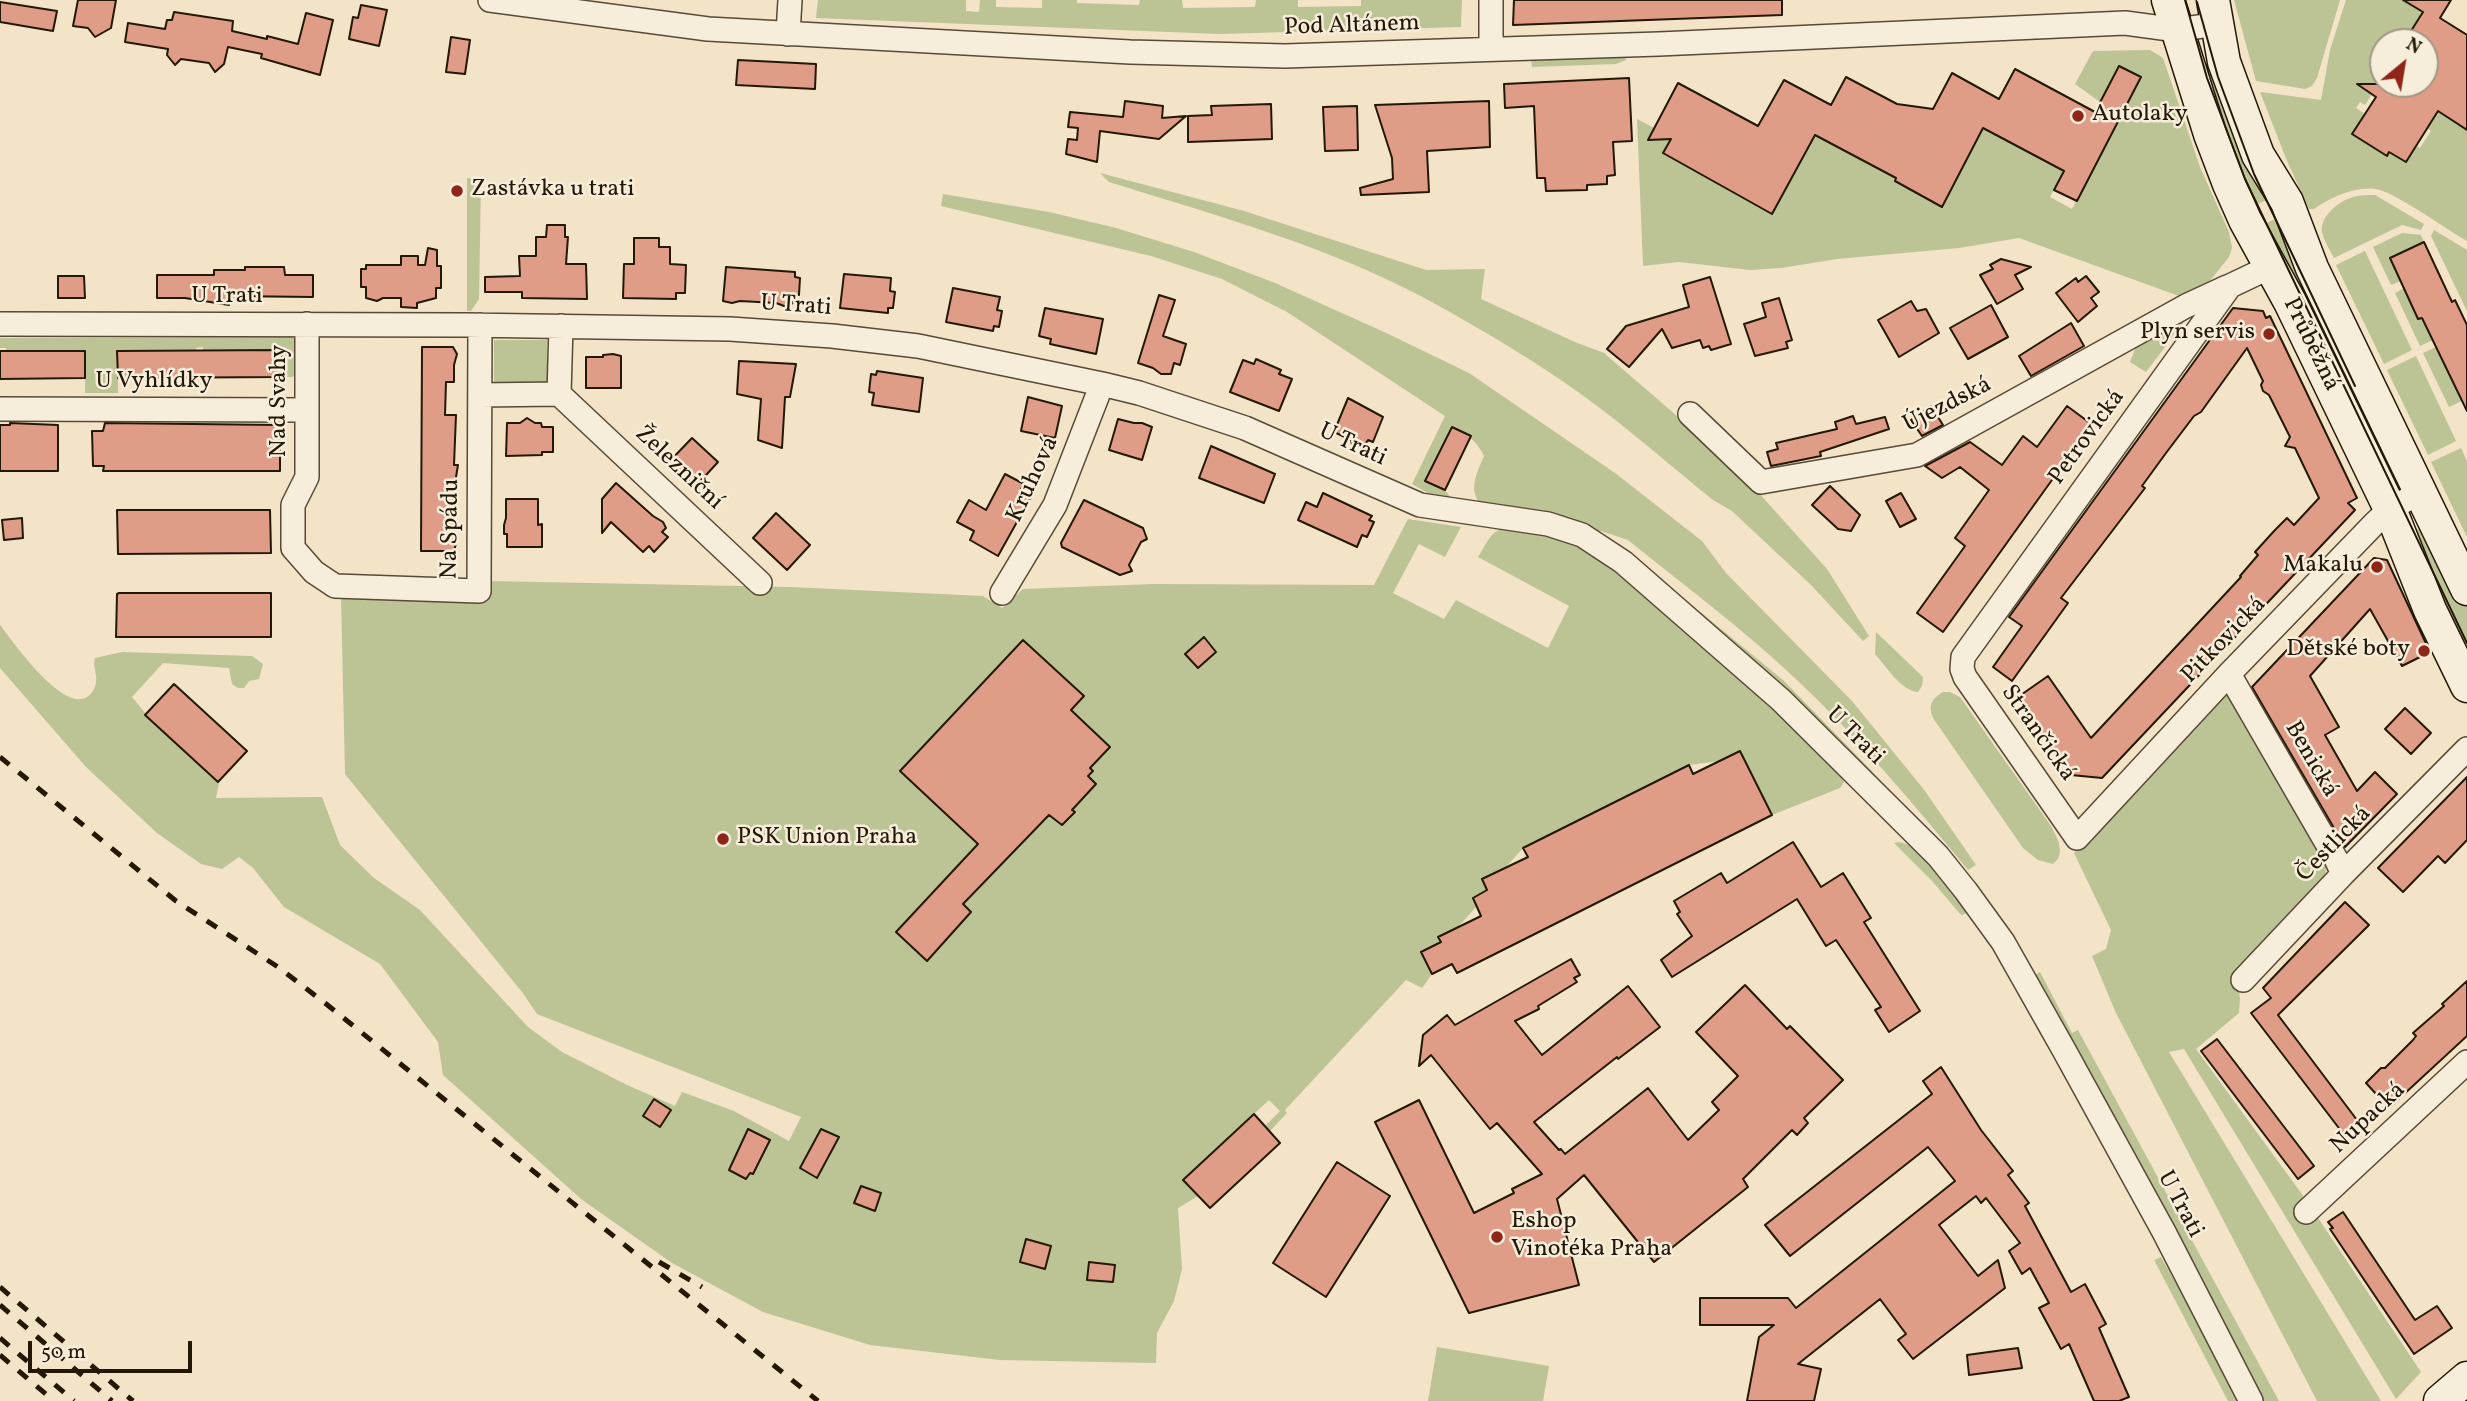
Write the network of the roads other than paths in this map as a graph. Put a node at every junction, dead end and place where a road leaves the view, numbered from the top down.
1 (490, 0) edge
2 (790, 0) edge
3 (1491, 0) edge
4 (2168, 0) edge
5 (2215, 12) edge
6 (2177, 30) junction
7 (788, 34) junction
8 (1491, 47) junction
9 (2270, 267) junction
10 (2230, 286) junction
11 (0, 324) edge
12 (307, 324) junction
13 (480, 325) junction
14 (561, 326) junction
15 (1102, 384) junction
16 (559, 394) junction
17 (480, 395) junction
18 (0, 409) edge
19 (307, 410) junction
20 (1690, 414) dead end
21 (307, 477) joint
22 (2421, 492) junction
23 (2390, 509) junction
24 (760, 583) dead end
25 (2467, 589) edge
26 (1002, 593) dead end
27 (1963, 657) joint
28 (2229, 674) junction
29 (2467, 686) edge
30 (2467, 749) edge
31 (2077, 838) joint
32 (2343, 874) junction
33 (2243, 980) dead end
34 (2467, 1062) edge
35 (2305, 1212) dead end
36 (2467, 1378) edge
37 (2251, 1401) edge
38 (2440, 1401) edge

1 - 7 street, Pod Altánem
2 - 7 street
3 - 8 street
4 - 6 main road, Průběžná
5 - 6 street, Pod Altánem
5 - 22 main road, Průběžná
6 - 8 street, Pod Altánem
6 - 9 main road, Průběžná
7 - 8 street, Pod Altánem
9 - 10 street, Petrovická
9 - 23 main road, Průběžná
10 - 20 street, Újezdská
10 - 27 street, Petrovická
11 - 12 street, U Trati
12 - 13 street, U Trati
12 - 19 street, Nad Svahy
13 - 14 street, U Trati
13 - 17 street, Na Spádu
14 - 15 street, U Trati
14 - 16 street
15 - 26 street, Kruhová
15 - 37 street, U Trati
16 - 17 street
16 - 24 street, Železniční
17 - 21 street, Na Spádu
18 - 19 street, U Vyhlídky
19 - 21 street, Nad Svahy
22 - 23 street, Pitkovická
22 - 25 main road, Průběžná
23 - 28 street, Pitkovická
23 - 29 main road, Průběžná
27 - 31 street, Strančická
28 - 31 street, Pitkovická
28 - 32 street, Benická
30 - 32 street, Čestlická
32 - 33 street, Čestlická
34 - 35 street, Nupacká
36 - 38 main road

